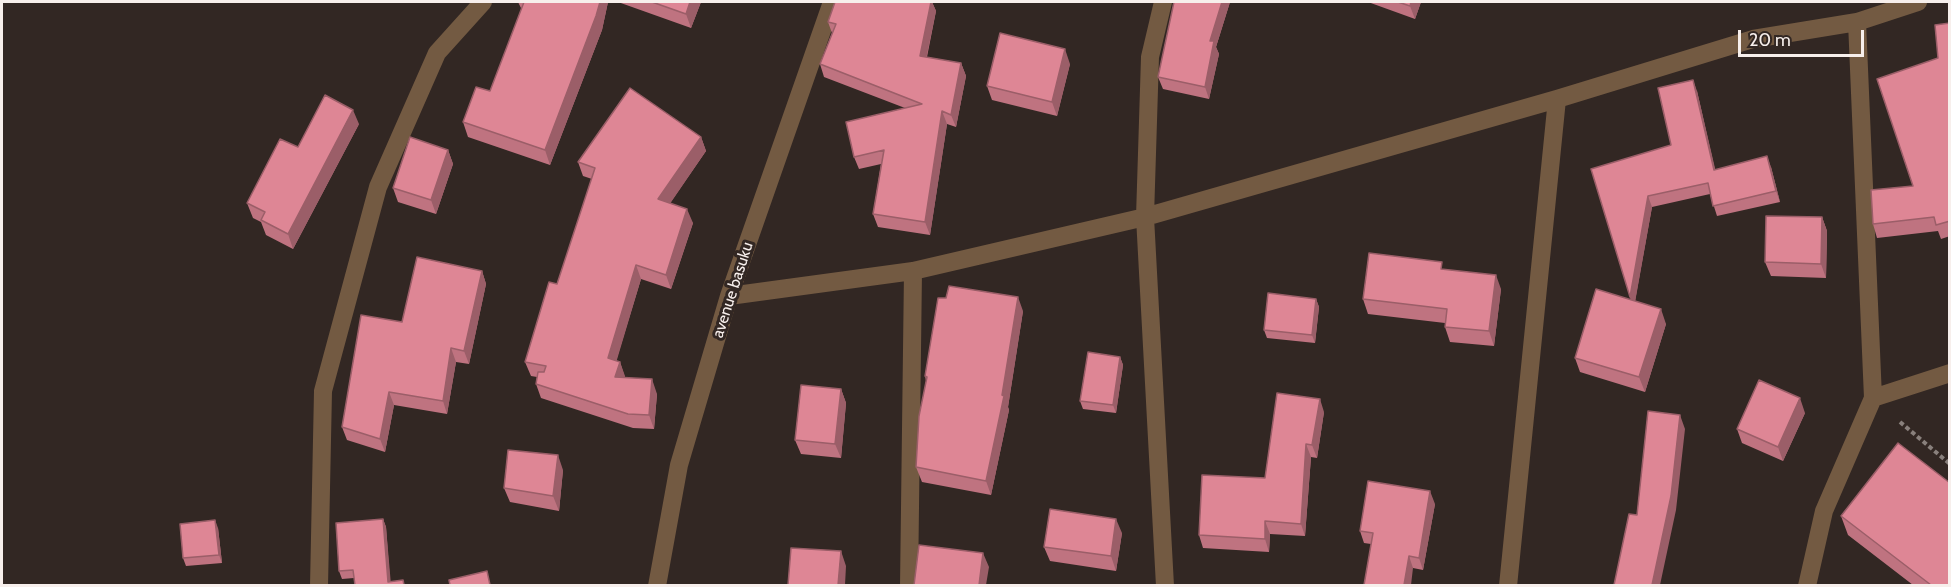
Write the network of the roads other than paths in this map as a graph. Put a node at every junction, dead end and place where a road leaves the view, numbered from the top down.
1 (483, 2) edge
2 (832, 2) edge
3 (1163, 2) edge
4 (1913, 2) edge
5 (1857, 22) junction
6 (1557, 99) junction
7 (1145, 217) junction
8 (913, 271) junction
9 (729, 296) junction
10 (1950, 373) edge
11 (1873, 398) junction
12 (319, 585) edge
13 (657, 585) edge
14 (909, 585) edge
15 (1165, 585) edge
16 (1508, 585) edge
17 (1807, 585) edge

1 - 12 street
2 - 9 street, avenue basuku
3 - 7 street
4 - 5 street
5 - 6 street
5 - 11 street
6 - 7 street
6 - 16 street
7 - 8 street
7 - 15 street
8 - 9 street
8 - 14 street
9 - 13 street, avenue basuku
10 - 11 street
11 - 17 street

